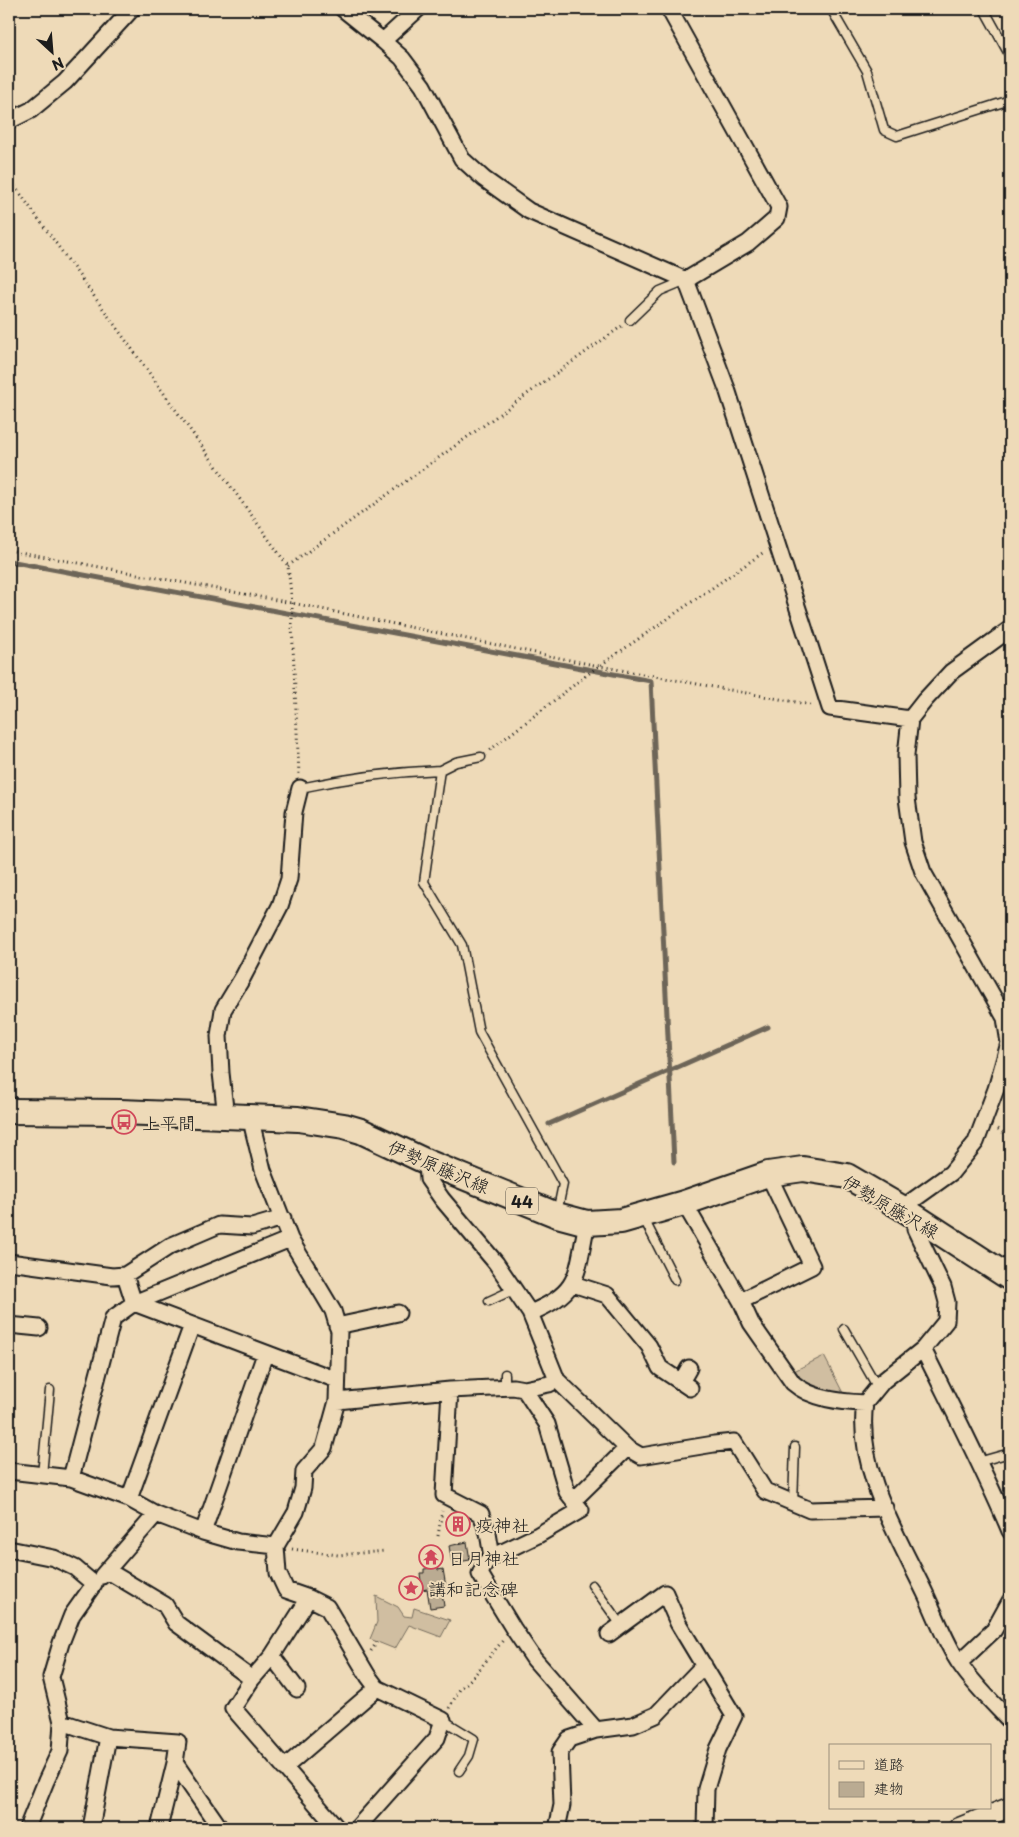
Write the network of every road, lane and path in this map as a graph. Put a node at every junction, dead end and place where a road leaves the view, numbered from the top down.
1 (132, 9) edge
2 (342, 9) edge
3 (418, 9) edge
4 (669, 9) edge
5 (831, 9) edge
6 (984, 9) edge
7 (383, 41) junction
8 (1010, 56) edge
9 (1010, 100) edge
10 (9, 121) edge
11 (9, 178) edge
12 (686, 280) junction
13 (630, 320) joint
14 (777, 543) junction
15 (9, 550) edge
16 (288, 566) junction
17 (292, 603) junction
18 (1010, 631) edge
19 (599, 666) junction
20 (830, 708) junction
21 (910, 720) junction
22 (480, 757) joint
23 (440, 770) junction
24 (300, 788) junction
25 (9, 1111) edge
26 (226, 1117) junction
27 (253, 1118) junction
28 (427, 1162) junction
29 (768, 1174) junction
30 (684, 1202) junction
31 (910, 1214) junction
32 (557, 1215) junction
33 (642, 1215) junction
34 (283, 1218) junction
35 (587, 1224) junction
36 (290, 1239) junction
37 (9, 1262) edge
38 (125, 1275) junction
39 (1010, 1278) edge
40 (674, 1280) dead end
41 (573, 1284) junction
42 (515, 1289) junction
43 (489, 1301) dead end
44 (740, 1301) junction
45 (134, 1303) junction
46 (398, 1313) dead end
47 (530, 1313) junction
48 (9, 1325) edge
49 (192, 1325) junction
50 (337, 1326) junction
51 (39, 1328) dead end
52 (844, 1329) dead end
53 (923, 1349) junction
54 (265, 1354) junction
55 (689, 1368) dead end
56 (337, 1380) junction
57 (557, 1380) junction
58 (878, 1388) junction
59 (524, 1389) junction
60 (50, 1390) dead end
61 (450, 1390) junction
62 (337, 1401) junction
63 (865, 1402) junction
64 (795, 1447) dead end
65 (627, 1448) junction
66 (1010, 1453) edge
67 (978, 1462) junction
68 (9, 1471) edge
69 (42, 1475) junction
70 (71, 1478) junction
71 (129, 1499) junction
72 (574, 1500) junction
73 (793, 1503) junction
74 (884, 1508) junction
75 (156, 1514) junction
76 (441, 1516) dead end
77 (1010, 1531) edge
78 (203, 1532) junction
79 (438, 1536) dead end
80 (276, 1546) junction
81 (9, 1549) edge
82 (386, 1551) dead end
83 (492, 1557) junction
84 (108, 1571) junction
85 (94, 1584) junction
86 (592, 1585) dead end
87 (309, 1598) junction
88 (1010, 1601) edge
89 (621, 1625) junction
90 (513, 1628) junction
91 (608, 1634) dead end
92 (272, 1656) junction
93 (959, 1663) junction
94 (704, 1666) junction
95 (252, 1679) junction
96 (377, 1688) junction
97 (297, 1689) dead end
98 (443, 1720) junction
99 (1010, 1721) edge
100 (62, 1722) junction
101 (596, 1730) junction
102 (108, 1737) junction
103 (175, 1763) junction
104 (284, 1768) junction
105 (459, 1771) dead end
106 (1010, 1807) edge
107 (556, 1826) edge
108 (27, 1828) edge
109 (91, 1828) edge
110 (159, 1828) edge
111 (220, 1828) edge
112 (337, 1828) edge
113 (357, 1828) edge
114 (705, 1828) edge
115 (958, 1828) edge

1 - 10 street
2 - 7 street
3 - 7 street
4 - 12 street
5 - 9 lane
6 - 8 lane
7 - 12 street
11 - 16 path
12 - 13 lane
12 - 14 street
13 - 16 path
14 - 19 path
14 - 20 street
15 - 17 path
16 - 17 path
17 - 19 path
17 - 24 path
18 - 21 street
19 - 20 path
19 - 22 path
20 - 21 street
21 - 31 street
22 - 23 lane
23 - 24 lane
23 - 32 lane
24 - 26 street
25 - 26 main road, 伊勢原藤沢線 / 44
26 - 27 main road, 伊勢原藤沢線 / 44
27 - 28 main road, 伊勢原藤沢線 / 44
27 - 34 street
28 - 32 main road, 伊勢原藤沢線 / 44
28 - 42 street
29 - 30 main road, 伊勢原藤沢線 / 44
29 - 31 main road, 伊勢原藤沢線 / 44
29 - 44 street
30 - 33 main road, 伊勢原藤沢線 / 44
30 - 44 street
31 - 39 main road, 伊勢原藤沢線 / 44
31 - 53 street
32 - 35 main road, 伊勢原藤沢線 / 44
33 - 35 main road, 伊勢原藤沢線 / 44
33 - 40 lane
34 - 36 street
34 - 38 street
35 - 41 street
36 - 45 street
36 - 50 street
37 - 38 street
38 - 45 street
41 - 47 street
41 - 55 street
42 - 43 lane
42 - 47 street
44 - 63 street
45 - 49 street
45 - 70 street
46 - 50 street
47 - 57 street
48 - 51 street
49 - 54 street
49 - 71 street
50 - 56 street
52 - 58 lane
53 - 58 street
53 - 67 street
54 - 56 street
54 - 78 street
56 - 62 street
57 - 59 street
57 - 65 street
58 - 63 street
59 - 61 street
59 - 72 street
60 - 69 lane
61 - 62 street
61 - 83 street
62 - 80 street
63 - 74 street
64 - 73 lane
65 - 72 street
65 - 73 street
66 - 67 lane
67 - 77 street
68 - 69 street
69 - 70 street
70 - 71 street
71 - 75 street
72 - 83 street
73 - 74 street
74 - 93 street
75 - 78 street
75 - 84 street
76 - 79 path
78 - 80 street
80 - 82 path
80 - 87 street
81 - 85 street
83 - 90 street
84 - 85 street
84 - 95 street
85 - 100 street
86 - 89 lane
87 - 92 street
87 - 96 street
88 - 93 street
89 - 91 street
89 - 94 street
90 - 98 path
90 - 101 street
92 - 95 street
92 - 97 street
93 - 99 street
94 - 101 street
94 - 114 street
95 - 104 street
96 - 98 street
96 - 104 street
98 - 105 lane
98 - 113 street
100 - 102 street
100 - 108 street
101 - 107 street
102 - 103 street
102 - 109 street
103 - 110 street
103 - 111 street
104 - 112 street
106 - 115 street

